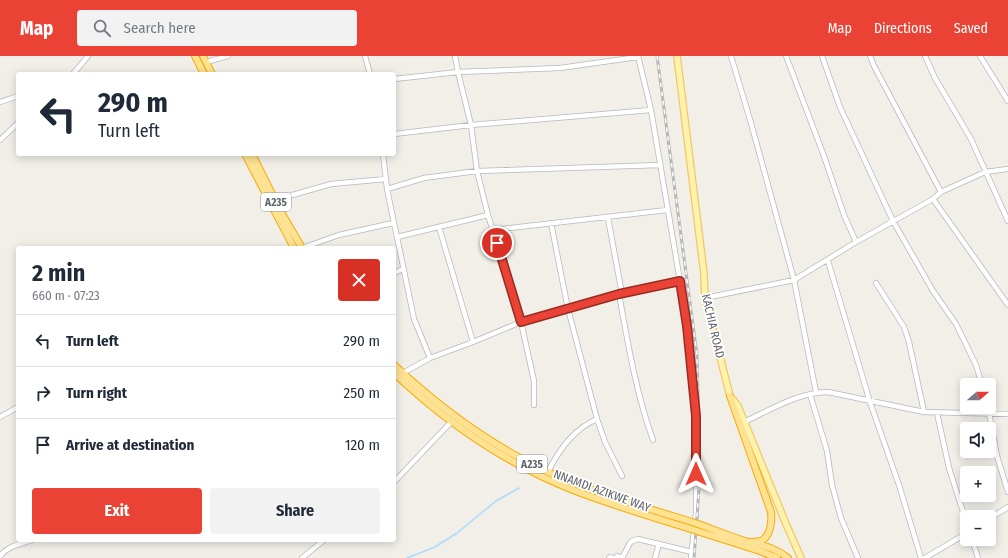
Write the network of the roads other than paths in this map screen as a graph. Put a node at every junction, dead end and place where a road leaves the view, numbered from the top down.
1 (88, 56) edge
2 (195, 56) edge
3 (203, 56) edge
4 (228, 56) edge
5 (365, 56) edge
6 (455, 56) edge
7 (677, 56) edge
8 (731, 56) edge
9 (786, 56) edge
10 (822, 56) edge
11 (870, 56) edge
12 (925, 56) edge
13 (980, 56) edge
14 (638, 57) edge
15 (206, 62) junction
16 (75, 72) edge
17 (203, 72) edge
18 (211, 72) edge
19 (369, 72) edge
20 (458, 72) junction
21 (396, 79) edge
22 (16, 97) edge
23 (1008, 101) edge
24 (0, 102) edge
25 (651, 110) junction
26 (16, 125) edge
27 (471, 125) junction
28 (396, 134) edge
29 (0, 140) edge
30 (246, 156) edge
31 (253, 156) edge
32 (383, 156) edge
33 (660, 165) junction
34 (1008, 169) edge
35 (477, 171) junction
36 (986, 172) junction
37 (386, 179) junction
38 (387, 189) junction
39 (941, 192) junction
40 (933, 199) junction
41 (275, 200) junction
42 (667, 210) junction
43 (488, 215) junction
44 (608, 218) junction
45 (893, 221) junction
46 (1008, 221) edge
47 (393, 223) junction
48 (551, 223) junction
49 (439, 227) junction
50 (493, 230) junction
51 (397, 236) junction
52 (856, 242) junction
53 (293, 246) edge
54 (301, 246) edge
55 (308, 246) edge
56 (828, 260) junction
57 (403, 270) junction
58 (396, 272) edge
59 (794, 280) junction
60 (680, 281) junction
61 (876, 283) dead end
62 (621, 294) junction
63 (705, 298) junction
64 (1008, 305) edge
65 (568, 309) junction
66 (521, 322) junction
67 (473, 342) junction
68 (430, 358) junction
69 (396, 367) edge
70 (402, 373) junction
71 (396, 375) edge
72 (980, 378) edge
73 (816, 392) junction
74 (810, 394) junction
75 (730, 396) junction
76 (870, 402) junction
77 (534, 405) dead end
78 (16, 408) edge
79 (924, 412) junction
80 (937, 413) junction
81 (960, 413) edge
82 (996, 413) edge
83 (989, 414) edge
84 (1008, 414) edge
85 (0, 417) edge
86 (597, 418) junction
87 (452, 421) junction
88 (744, 422) junction
89 (653, 440) dead end
90 (548, 472) junction
91 (622, 476) dead end
92 (396, 480) edge
93 (1008, 492) edge
94 (1008, 507) edge
95 (962, 510) edge
96 (996, 515) edge
97 (701, 529) junction
98 (960, 537) edge
99 (26, 542) edge
100 (322, 542) edge
101 (748, 542) junction
102 (659, 544) junction
103 (974, 546) edge
104 (692, 552) junction
105 (0, 556) edge
106 (302, 558) edge
107 (609, 558) edge
108 (613, 558) edge
109 (617, 558) edge
110 (655, 558) edge
111 (691, 558) edge
112 (777, 558) edge
113 (788, 558) edge
114 (801, 558) edge
115 (858, 558) edge
116 (921, 558) edge
117 (925, 558) edge
118 (978, 558) edge

1 - 16 street
2 - 17 highway
3 - 15 highway
4 - 15 street
5 - 19 street
6 - 20 street
7 - 63 main road, KACHIA ROAD
8 - 59 street
9 - 52 street
10 - 45 street
11 - 39 street
12 - 36 street
13 - 23 street
14 - 20 street
14 - 25 street
15 - 18 highway
20 - 21 street
20 - 27 street
22 - 24 street
25 - 27 street
25 - 33 street
26 - 29 street
27 - 28 street
27 - 35 street
30 - 53 highway, A235
31 - 41 highway, A235
32 - 37 street
33 - 35 street
33 - 42 street
34 - 36 street
35 - 38 street
35 - 43 street
36 - 39 street
36 - 46 street
37 - 38 street
37 - 41 street
38 - 47 street
39 - 40 street
40 - 45 street
40 - 64 street
41 - 54 highway, A235
42 - 44 street
42 - 60 street
43 - 49 street
43 - 50 street
44 - 48 street
44 - 62 street
45 - 52 street
45 - 72 street
47 - 51 street
47 - 55 street
48 - 50 street
48 - 65 street
49 - 51 street
49 - 67 street
50 - 66 street
51 - 57 street
52 - 56 street
56 - 59 street
56 - 76 street
57 - 58 street
57 - 68 street
59 - 63 street
59 - 73 street
60 - 62 street
60 - 104 street
61 - 79 street
62 - 65 street
62 - 89 street
63 - 75 main road, KACHIA ROAD
65 - 66 street
65 - 86 street
66 - 67 street
66 - 77 street
67 - 68 street
68 - 70 street
69 - 70 highway, NNAMDI AZIKWE WAY / A235
70 - 90 highway, NNAMDI AZIKWE WAY / A235
71 - 87 highway, NNAMDI AZIKWE WAY / A235
73 - 74 street
73 - 76 street
74 - 88 street
74 - 115 street
75 - 88 main road, KACHIA ROAD
75 - 101 highway
76 - 79 street
76 - 116 street
78 - 85 street
79 - 80 street
80 - 81 street
80 - 95 street
82 - 84 street
83 - 93 street
86 - 90 street
86 - 91 street
87 - 92 street
87 - 97 highway, NNAMDI AZIKWE WAY / A235, bridge
88 - 114 main road, KACHIA ROAD
90 - 97 highway, NNAMDI AZIKWE WAY / A235, bridge
94 - 96 street
97 - 101 highway, NNAMDI AZIKWE WAY / A235
97 - 112 highway, A235
98 - 117 street
99 - 105 street
100 - 106 street
101 - 113 highway, NNAMDI AZIKWE WAY / A235
102 - 104 street
102 - 109 street
102 - 110 street
103 - 118 street
104 - 111 street
107 - 108 street

